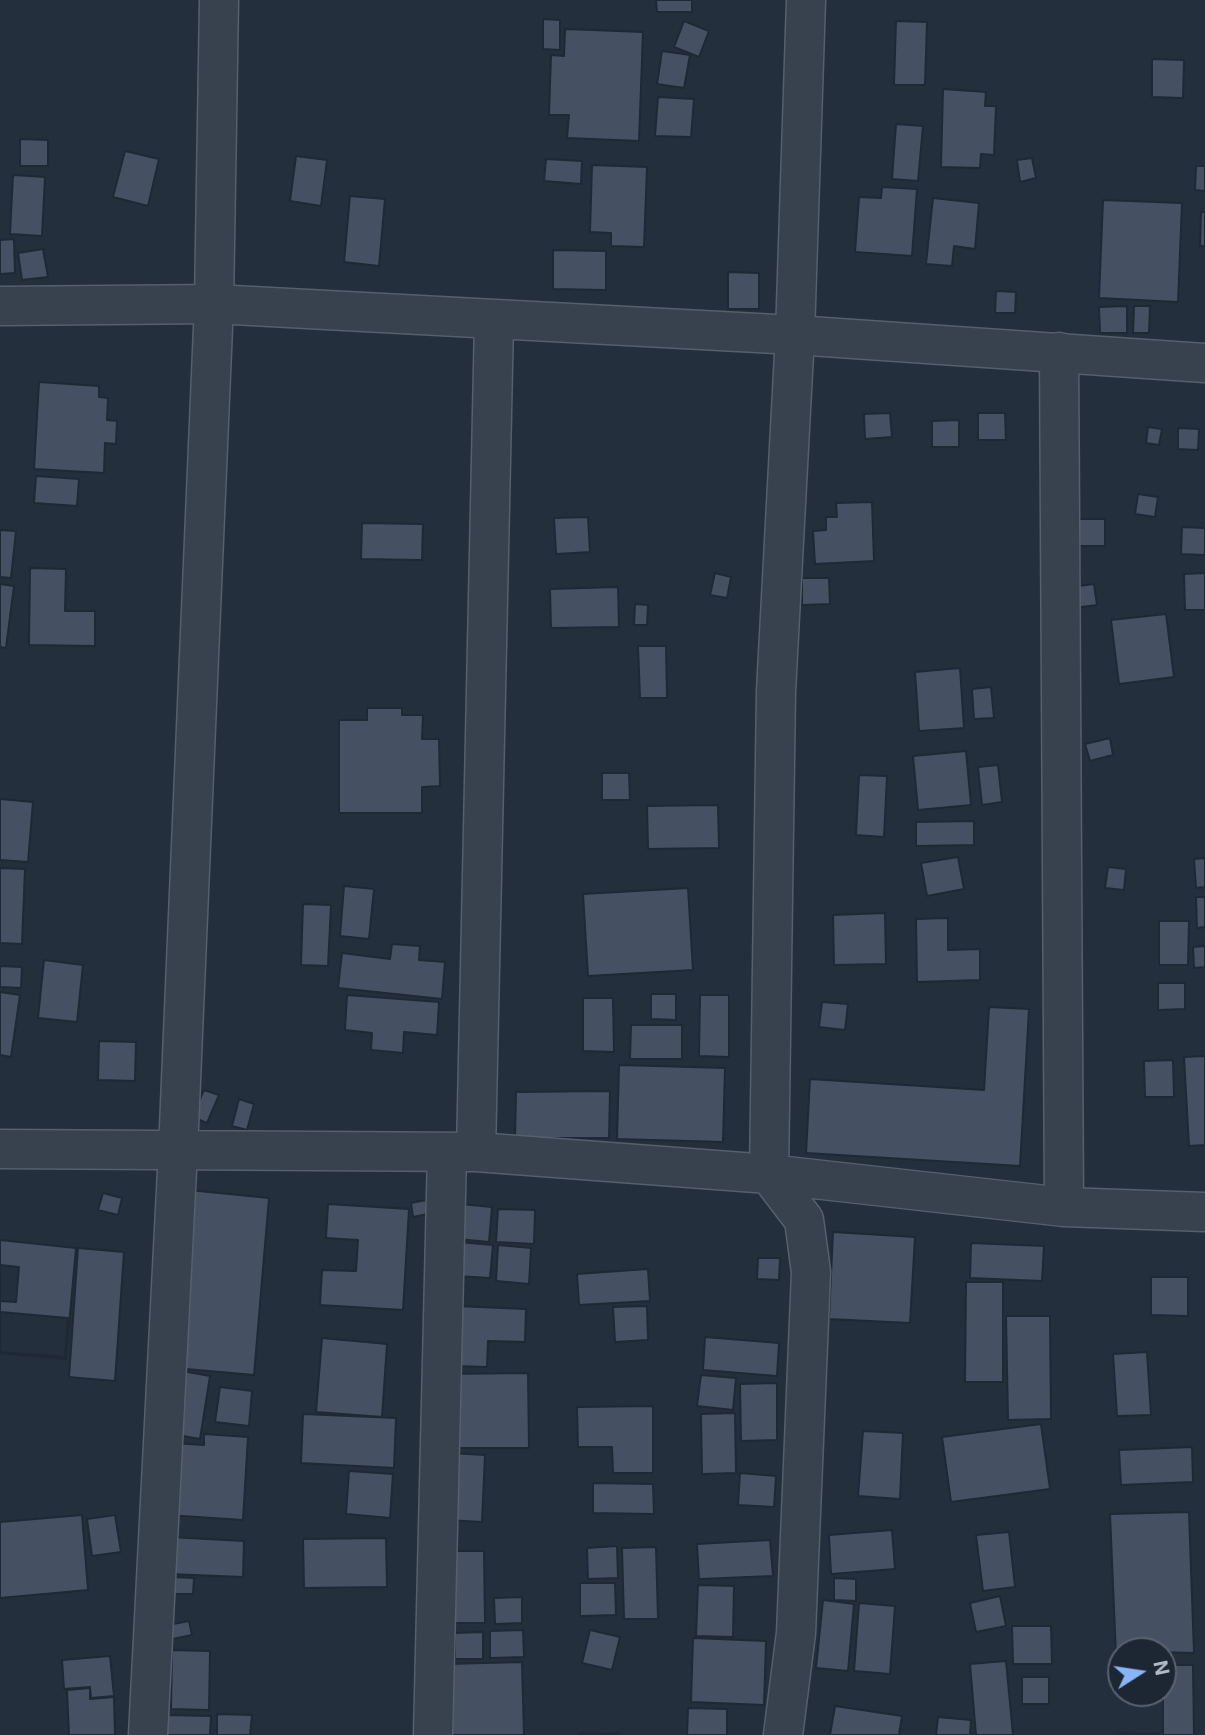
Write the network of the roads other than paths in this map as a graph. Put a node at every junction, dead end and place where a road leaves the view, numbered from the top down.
1 (219, 0) edge
2 (806, 0) edge
3 (214, 304) junction
4 (0, 306) edge
5 (494, 321) junction
6 (795, 335) junction
7 (1059, 352) junction
8 (1205, 363) edge
9 (0, 1149) edge
10 (178, 1151) junction
11 (461, 1152) junction
12 (769, 1174) junction
13 (1064, 1207) junction
14 (1205, 1212) edge
15 (148, 1735) edge
16 (433, 1735) edge
17 (783, 1735) edge

1 - 3 street
2 - 6 street
3 - 4 street
3 - 5 street
3 - 10 street
5 - 6 street
5 - 11 street
6 - 7 street
6 - 12 street
7 - 8 street
7 - 13 street
9 - 10 street
10 - 11 street
10 - 15 street
11 - 12 street
11 - 16 street
12 - 13 street
12 - 17 street
13 - 14 street

